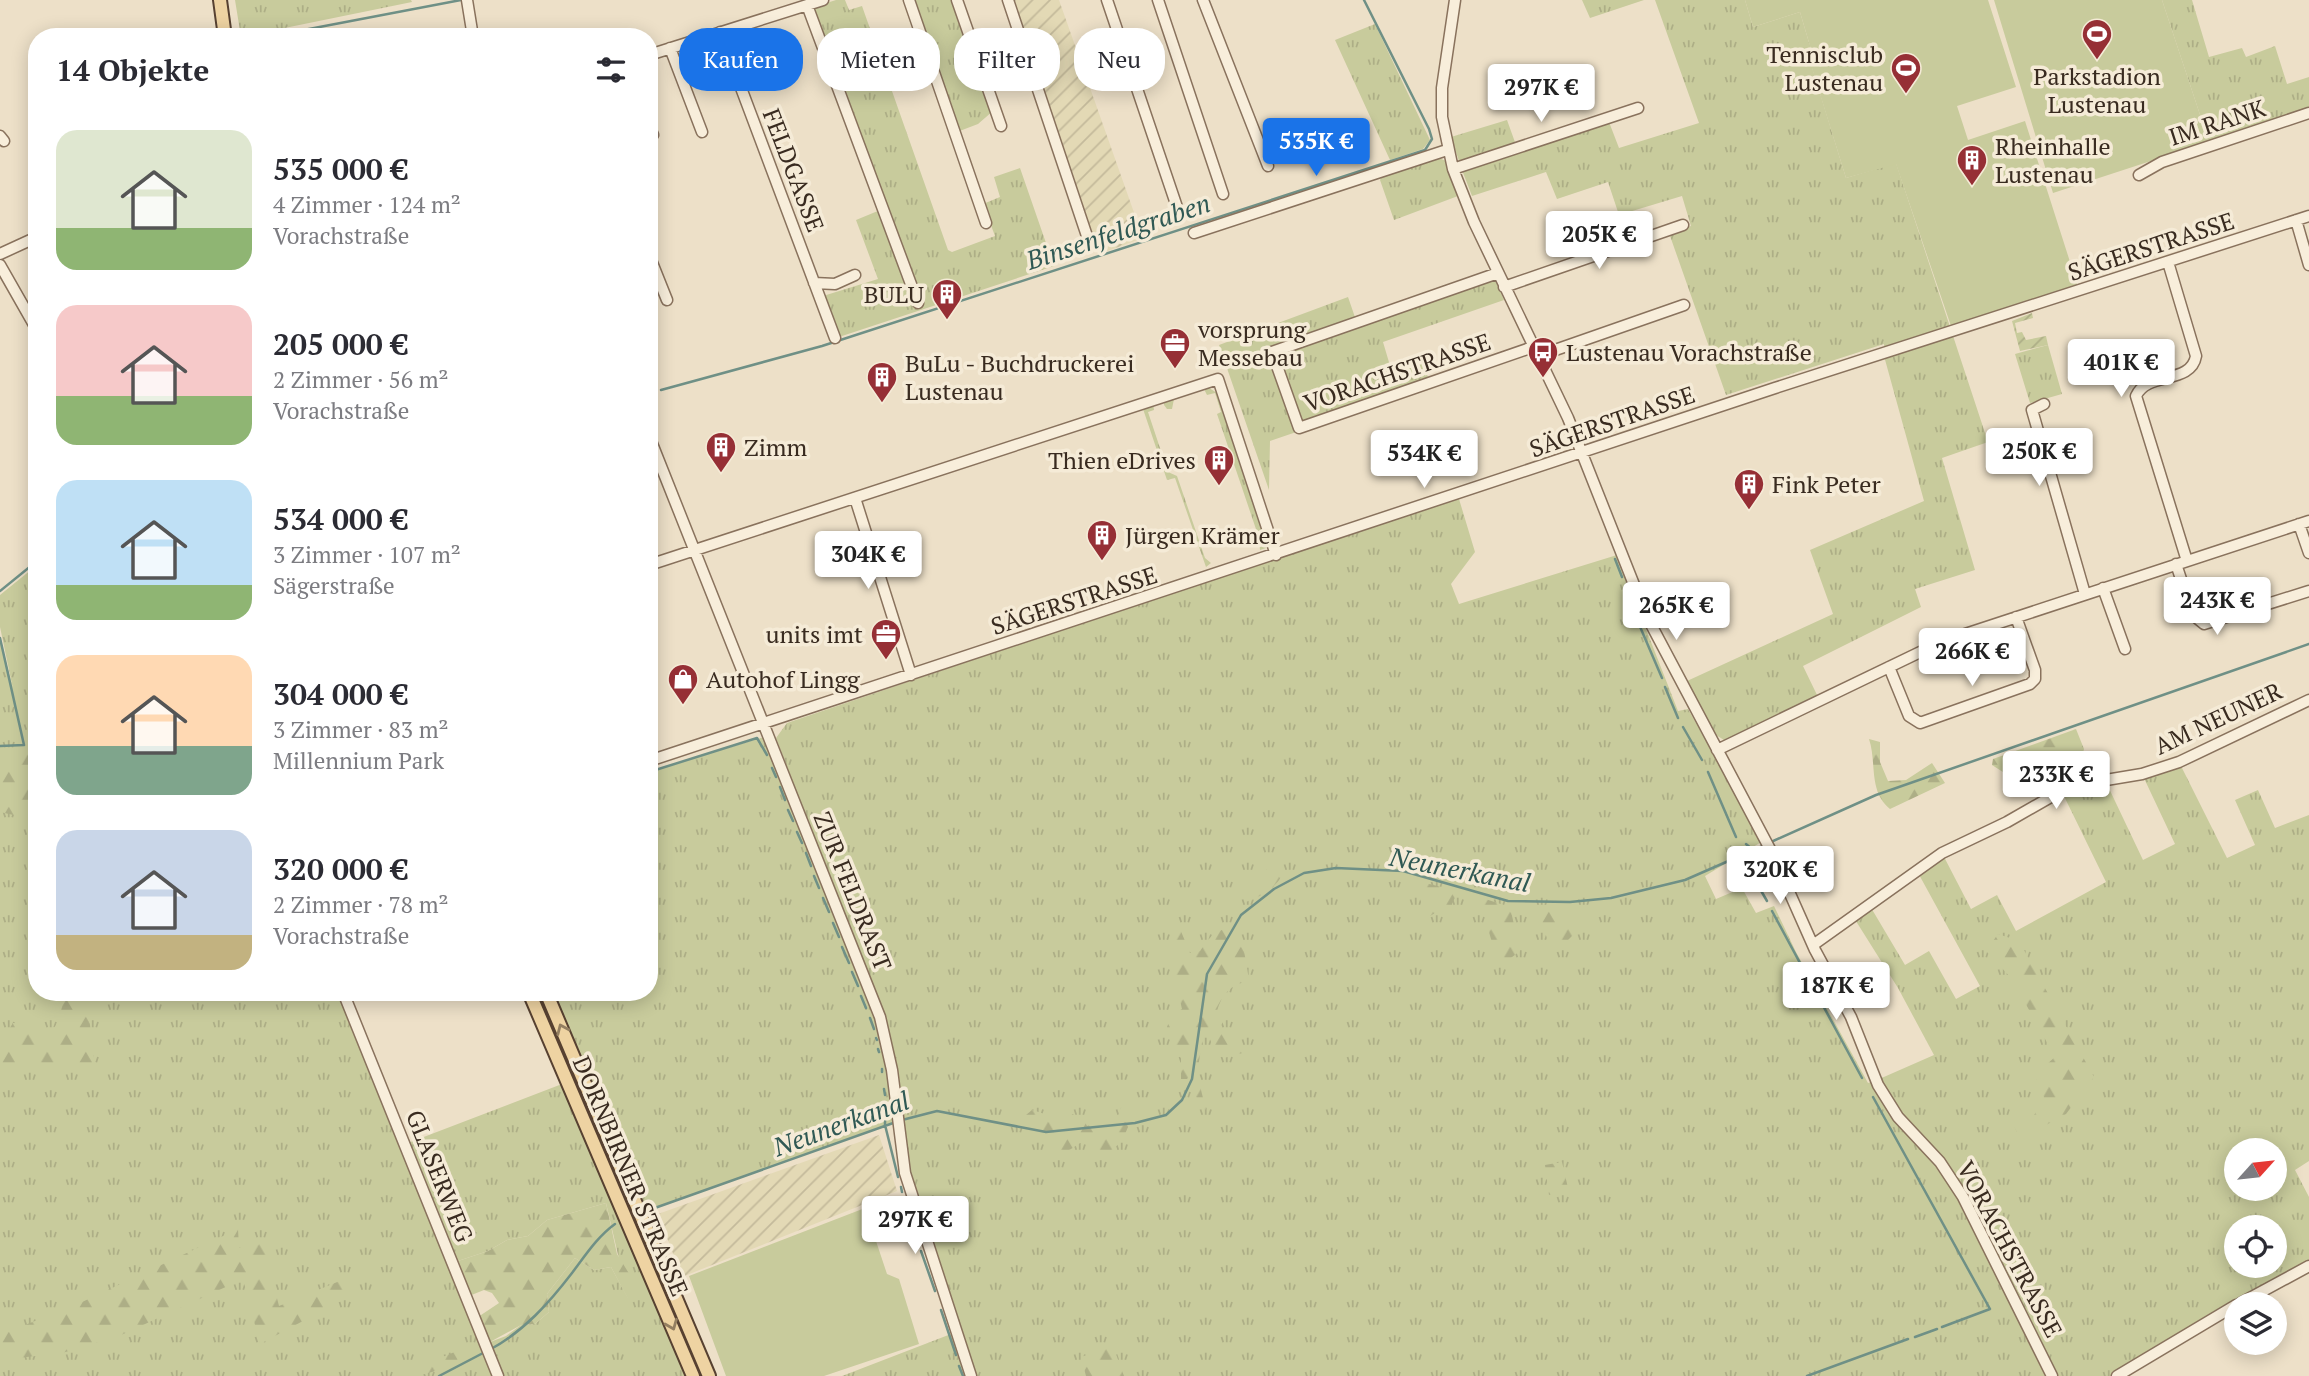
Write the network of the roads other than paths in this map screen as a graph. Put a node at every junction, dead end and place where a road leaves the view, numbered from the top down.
1 (220, 0) edge
2 (778, 0) edge
3 (822, 0) edge
4 (909, 0) edge
5 (957, 0) edge
6 (1008, 0) edge
7 (1107, 0) edge
8 (1158, 0) edge
9 (1203, 0) edge
10 (1455, 0) edge
11 (468, 3) edge
12 (807, 5) junction
13 (785, 12) junction
14 (224, 28) edge
15 (472, 28) edge
16 (733, 28) edge
17 (679, 45) edge
18 (670, 48) junction
19 (658, 52) edge
20 (742, 91) edge
21 (1637, 108) dead end
22 (2309, 113) edge
23 (1001, 126) dead end
24 (702, 132) dead end
25 (1447, 150) junction
26 (1268, 166) dead end
27 (1453, 170) junction
28 (2139, 174) dead end
29 (1223, 194) dead end
30 (1177, 207) dead end
31 (2309, 216) edge
32 (2295, 220) junction
33 (986, 223) dead end
34 (1683, 225) dead end
35 (1194, 233) dead end
36 (28, 241) edge
37 (1090, 245) dead end
38 (0, 254) edge
39 (2168, 262) junction
40 (0, 265) edge
41 (2309, 265) edge
42 (1498, 273) junction
43 (855, 275) dead end
44 (658, 278) edge
45 (814, 283) junction
46 (1504, 287) junction
47 (667, 300) dead end
48 (918, 303) dead end
49 (1685, 306) dead end
50 (28, 314) edge
51 (835, 338) dead end
52 (1535, 351) junction
53 (2043, 404) dead end
54 (1582, 453) junction
55 (658, 458) edge
56 (855, 498) junction
57 (2304, 522) edge
58 (695, 551) junction
59 (2309, 553) edge
60 (1276, 555) junction
61 (2187, 561) junction
62 (658, 562) edge
63 (2176, 564) junction
64 (2103, 588) junction
65 (2309, 591) edge
66 (2085, 594) junction
67 (2015, 617) junction
68 (2125, 649) dead end
69 (1889, 667) junction
70 (911, 676) junction
71 (2309, 700) edge
72 (764, 723) junction
73 (1717, 750) junction
74 (658, 758) edge
75 (1813, 945) junction
76 (347, 1001) edge
77 (533, 1001) edge
78 (550, 1001) edge
79 (2309, 1266) edge
80 (2262, 1292) edge
81 (2224, 1313) edge
82 (498, 1376) edge
83 (693, 1376) edge
84 (709, 1376) edge
85 (971, 1376) edge
86 (2052, 1376) edge
87 (2117, 1376) edge

1 - 14 main road
2 - 13 street
3 - 12 street
4 - 33 street
5 - 23 street
6 - 37 street
7 - 30 street
8 - 29 street
9 - 26 street
10 - 25 street, VORACHSTRASSE
11 - 15 street
12 - 13 street
12 - 48 street
13 - 16 street
17 - 18 street
18 - 19 street
18 - 24 street
20 - 45 street, FELDGASSE
21 - 27 street
22 - 28 street, IM RANK
25 - 27 street, VORACHSTRASSE
25 - 35 street
27 - 42 street, VORACHSTRASSE
31 - 32 street, SÄGERSTRASSE
32 - 39 street, SÄGERSTRASSE
32 - 41 street
34 - 46 street
36 - 38 street
39 - 54 street, SÄGERSTRASSE
39 - 61 street
40 - 50 street
42 - 46 street, VORACHSTRASSE
42 - 52 street, VORACHSTRASSE
43 - 45 street
44 - 47 street
45 - 51 street, FELDGASSE
46 - 52 street, VORACHSTRASSE
49 - 52 street, VORACHSTRASSE
52 - 54 street, VORACHSTRASSE
53 - 66 street
54 - 60 street, SÄGERSTRASSE
54 - 73 street, VORACHSTRASSE
55 - 58 street, ZUR FELDRAST
56 - 58 street
56 - 60 street
56 - 70 street
57 - 59 street
57 - 61 street
58 - 62 street
58 - 72 street, ZUR FELDRAST
60 - 70 street, SÄGERSTRASSE
61 - 63 street
63 - 64 street
63 - 65 street
64 - 66 street
64 - 68 street
66 - 67 street
67 - 69 street
67 - 69 street
69 - 73 street
70 - 72 street, SÄGERSTRASSE
71 - 75 street, AM NEUNER
72 - 74 street, SÄGERSTRASSE
72 - 85 street, ZUR FELDRAST
73 - 75 street, VORACHSTRASSE
75 - 86 street, VORACHSTRASSE
76 - 82 street, GLASERWEG
77 -> 83 main road, DORNBIRNER STRASSE
84 -> 78 main road, DORNBIRNER STRASSE
79 - 80 street
81 - 87 street

